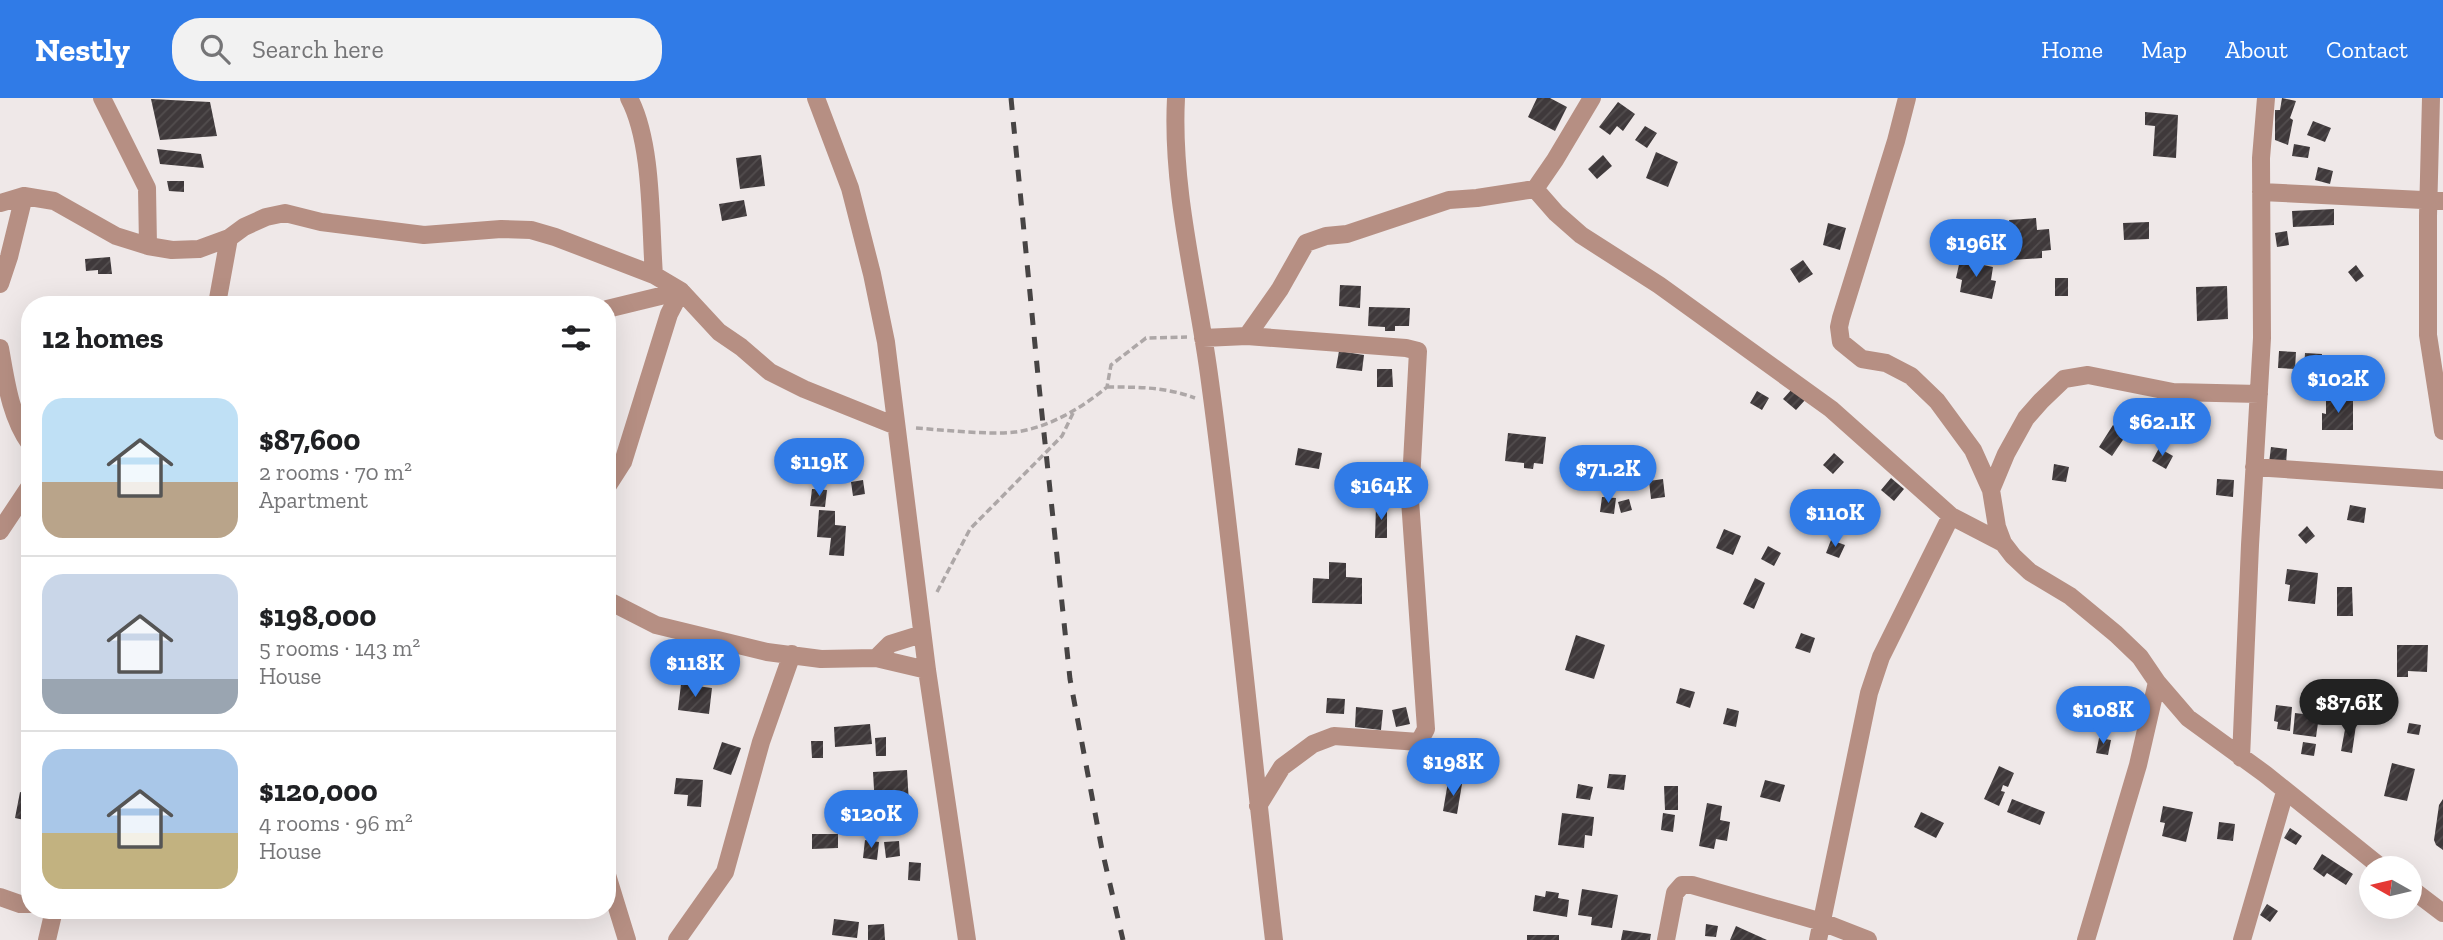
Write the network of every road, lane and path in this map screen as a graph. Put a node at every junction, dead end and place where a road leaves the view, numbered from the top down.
1 (102, 98) edge
2 (629, 98) edge
3 (816, 98) edge
4 (1176, 98) edge
5 (1592, 98) edge
6 (1907, 98) edge
7 (2266, 98) edge
8 (2431, 98) edge
9 (1535, 189) junction
10 (2261, 192) junction
11 (24, 196) junction
12 (2436, 201) edge
13 (0, 203) edge
14 (229, 238) junction
15 (148, 246) junction
16 (654, 275) junction
17 (0, 284) edge
18 (681, 291) junction
19 (218, 296) edge
20 (616, 307) edge
21 (1247, 336) junction
22 (1203, 338) junction
23 (0, 348) edge
24 (2437, 355) edge
25 (1107, 387) junction
26 (2259, 394) junction
27 (1213, 404) junction
28 (1074, 411) junction
29 (896, 426) junction
30 (21, 430) edge
31 (2443, 431) edge
32 (2255, 467) junction
33 (616, 472) edge
34 (2443, 480) edge
35 (1991, 490) junction
36 (21, 500) edge
37 (1951, 516) junction
38 (0, 531) edge
39 (2003, 543) junction
40 (935, 596) dead end
41 (616, 605) edge
42 (922, 634) junction
43 (792, 654) junction
44 (876, 658) junction
45 (927, 670) junction
46 (2157, 682) junction
47 (2241, 758) junction
48 (2286, 792) junction
49 (1258, 806) junction
50 (2367, 856) edge
51 (0, 897) edge
52 (2422, 897) edge
53 (21, 904) edge
54 (616, 904) edge
55 (2443, 913) edge
56 (52, 919) edge
57 (1822, 922) junction
58 (47, 940) edge
59 (627, 940) edge
60 (677, 940) edge
61 (967, 940) edge
62 (1274, 940) edge
63 (1666, 940) edge
64 (1818, 940) edge
65 (1868, 940) edge
66 (2086, 940) edge
67 (2242, 940) edge

1 - 15 street
2 - 16 street
3 - 29 street
4 - 22 street
5 - 9 street
6 - 35 street
7 - 10 street
8 - 12 street
9 - 21 street
9 - 37 street
10 - 12 street
10 - 26 street
11 - 13 street
11 - 15 street
11 - 17 street
12 - 24 street
14 - 15 street
14 - 16 street
14 - 19 street
16 - 18 street
18 - 20 street
18 - 29 street
18 - 33 street
21 - 22 street
21 - 49 street
22 - 25 path
22 - 27 street
23 - 30 street
24 - 31 street
25 - 27 path
25 - 28 path
26 - 32 street
26 - 35 street
27 - 49 street
28 - 29 path
28 - 40 path
29 - 42 street
32 - 34 street
32 - 47 street
35 - 39 street
36 - 38 street
37 - 39 street
37 - 57 street
39 - 46 street
41 - 43 street
42 - 44 street
42 - 45 street
43 - 44 street
43 - 60 street
44 - 45 street
45 - 61 street
46 - 47 street
46 - 66 street
47 - 48 street
48 - 50 street
48 - 67 street
49 - 62 street
51 - 53 street
52 - 55 street
54 - 59 street
56 - 58 street
57 - 63 street
57 - 64 street
57 - 65 street

